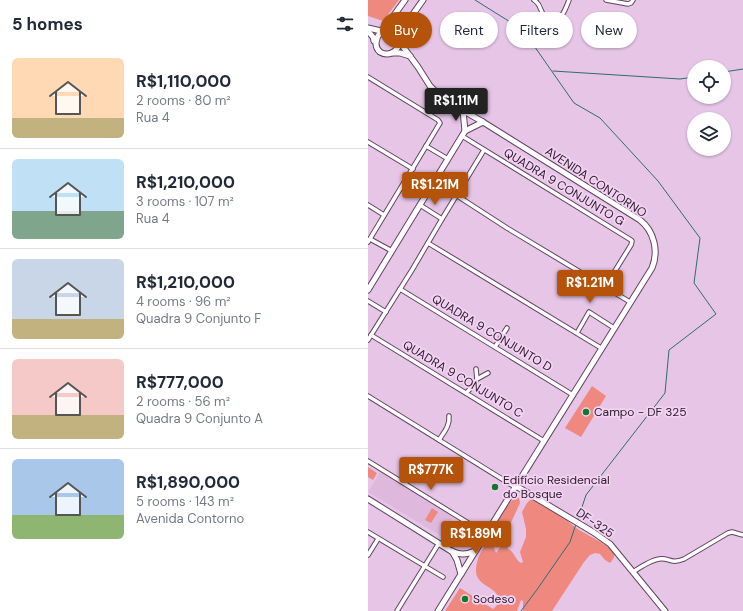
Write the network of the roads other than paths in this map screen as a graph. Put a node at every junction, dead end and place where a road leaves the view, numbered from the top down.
1 (404, 0) edge
2 (423, 0) edge
3 (534, 0) edge
4 (569, 0) edge
5 (606, 0) edge
6 (633, 0) edge
7 (395, 12) edge
8 (414, 12) edge
9 (368, 28) edge
10 (380, 30) edge
11 (368, 31) edge
12 (380, 32) edge
13 (374, 41) junction
14 (398, 48) edge
15 (404, 48) edge
16 (392, 53) junction
17 (411, 57) junction
18 (368, 77) edge
19 (463, 111) junction
20 (483, 122) junction
21 (464, 134) junction
22 (368, 142) edge
23 (426, 146) junction
24 (484, 150) junction
25 (448, 159) junction
26 (413, 169) junction
27 (456, 195) junction
28 (420, 205) junction
29 (368, 206) edge
30 (384, 216) junction
31 (442, 219) junction
32 (369, 241) edge
33 (428, 243) junction
34 (392, 251) junction
35 (605, 287) junction
36 (400, 289) junction
37 (368, 290) edge
38 (368, 301) edge
39 (630, 302) junction
40 (386, 312) junction
41 (507, 328) dead end
42 (614, 328) junction
43 (577, 333) junction
44 (371, 335) junction
45 (368, 340) edge
46 (495, 347) junction
47 (601, 348) junction
48 (476, 369) dead end
49 (488, 373) dead end
50 (477, 379) junction
51 (466, 393) junction
52 (573, 395) junction
53 (368, 396) edge
54 (449, 416) dead end
55 (439, 440) junction
56 (544, 441) junction
57 (368, 461) edge
58 (516, 487) junction
59 (369, 501) edge
60 (368, 532) edge
61 (486, 534) junction
62 (743, 535) edge
63 (378, 539) junction
64 (439, 543) junction
65 (476, 550) junction
66 (451, 551) junction
67 (463, 554) junction
68 (368, 555) edge
69 (458, 561) junction
70 (468, 563) junction
71 (424, 566) junction
72 (632, 572) junction
73 (461, 574) junction
74 (443, 577) dead end
75 (397, 611) edge
76 (438, 611) edge
77 (664, 611) edge

1 - 7 main road
2 - 8 main road
3 - 4 street
5 - 6 street
9 - 10 main road
11 - 13 main road
12 - 13 main road
13 - 16 main road
14 - 16 main road
15 - 17 main road, AVENIDA CONTORNO
16 - 17 main road
17 - 19 main road, AVENIDA CONTORNO
18 - 23 street
19 - 20 main road, AVENIDA CONTORNO
19 - 21 main road
20 - 21 main road
20 - 39 main road, AVENIDA CONTORNO
21 - 24 street, QUADRA 9 CONJUNTO G
21 - 25 main road
22 - 26 street
23 - 25 street
23 - 26 street
24 - 27 street
24 - 35 street, QUADRA 9 CONJUNTO G
25 - 28 main road
26 - 30 street
27 - 31 street
27 - 35 street
28 - 31 street
28 - 34 main road
29 - 30 street
30 - 32 street
31 - 33 street
32 - 34 street
33 - 36 street
33 - 43 street
34 - 37 main road
35 - 39 street
36 - 40 street
36 - 46 street, QUADRA 9 CONJUNTO D
38 - 40 street
39 - 42 main road, AVENIDA CONTORNO
40 - 44 street
41 - 46 street
42 - 43 street
42 - 47 main road, AVENIDA CONTORNO
43 - 47 street
44 - 45 street
44 - 51 street, QUADRA 9 CONJUNTO C
46 - 52 street, QUADRA 9 CONJUNTO D
47 - 52 main road, AVENIDA CONTORNO
48 - 50 street
49 - 50 street
50 - 51 street
51 - 56 street, QUADRA 9 CONJUNTO C
52 - 56 main road, AVENIDA CONTORNO
53 - 55 street
54 - 55 street
55 - 58 street
56 - 58 main road, AVENIDA CONTORNO
57 - 61 street
58 - 61 main road, AVENIDA CONTORNO
58 - 72 main road, DF-325
59 - 64 main road
60 - 63 street
61 - 65 main road, AVENIDA CONTORNO
62 - 72 street
63 - 68 street
63 - 71 street
64 - 66 main road
64 - 71 street
65 - 67 main road
65 - 70 main road, AVENIDA CONTORNO
66 - 67 main road
66 - 69 main road
67 - 69 main road
67 - 70 main road
69 - 70 main road
69 - 73 main road
70 - 73 main road, AVENIDA CONTORNO
71 - 74 street
71 - 75 street
72 - 77 main road, DF-325
73 - 76 main road, AVENIDA CONTORNO

